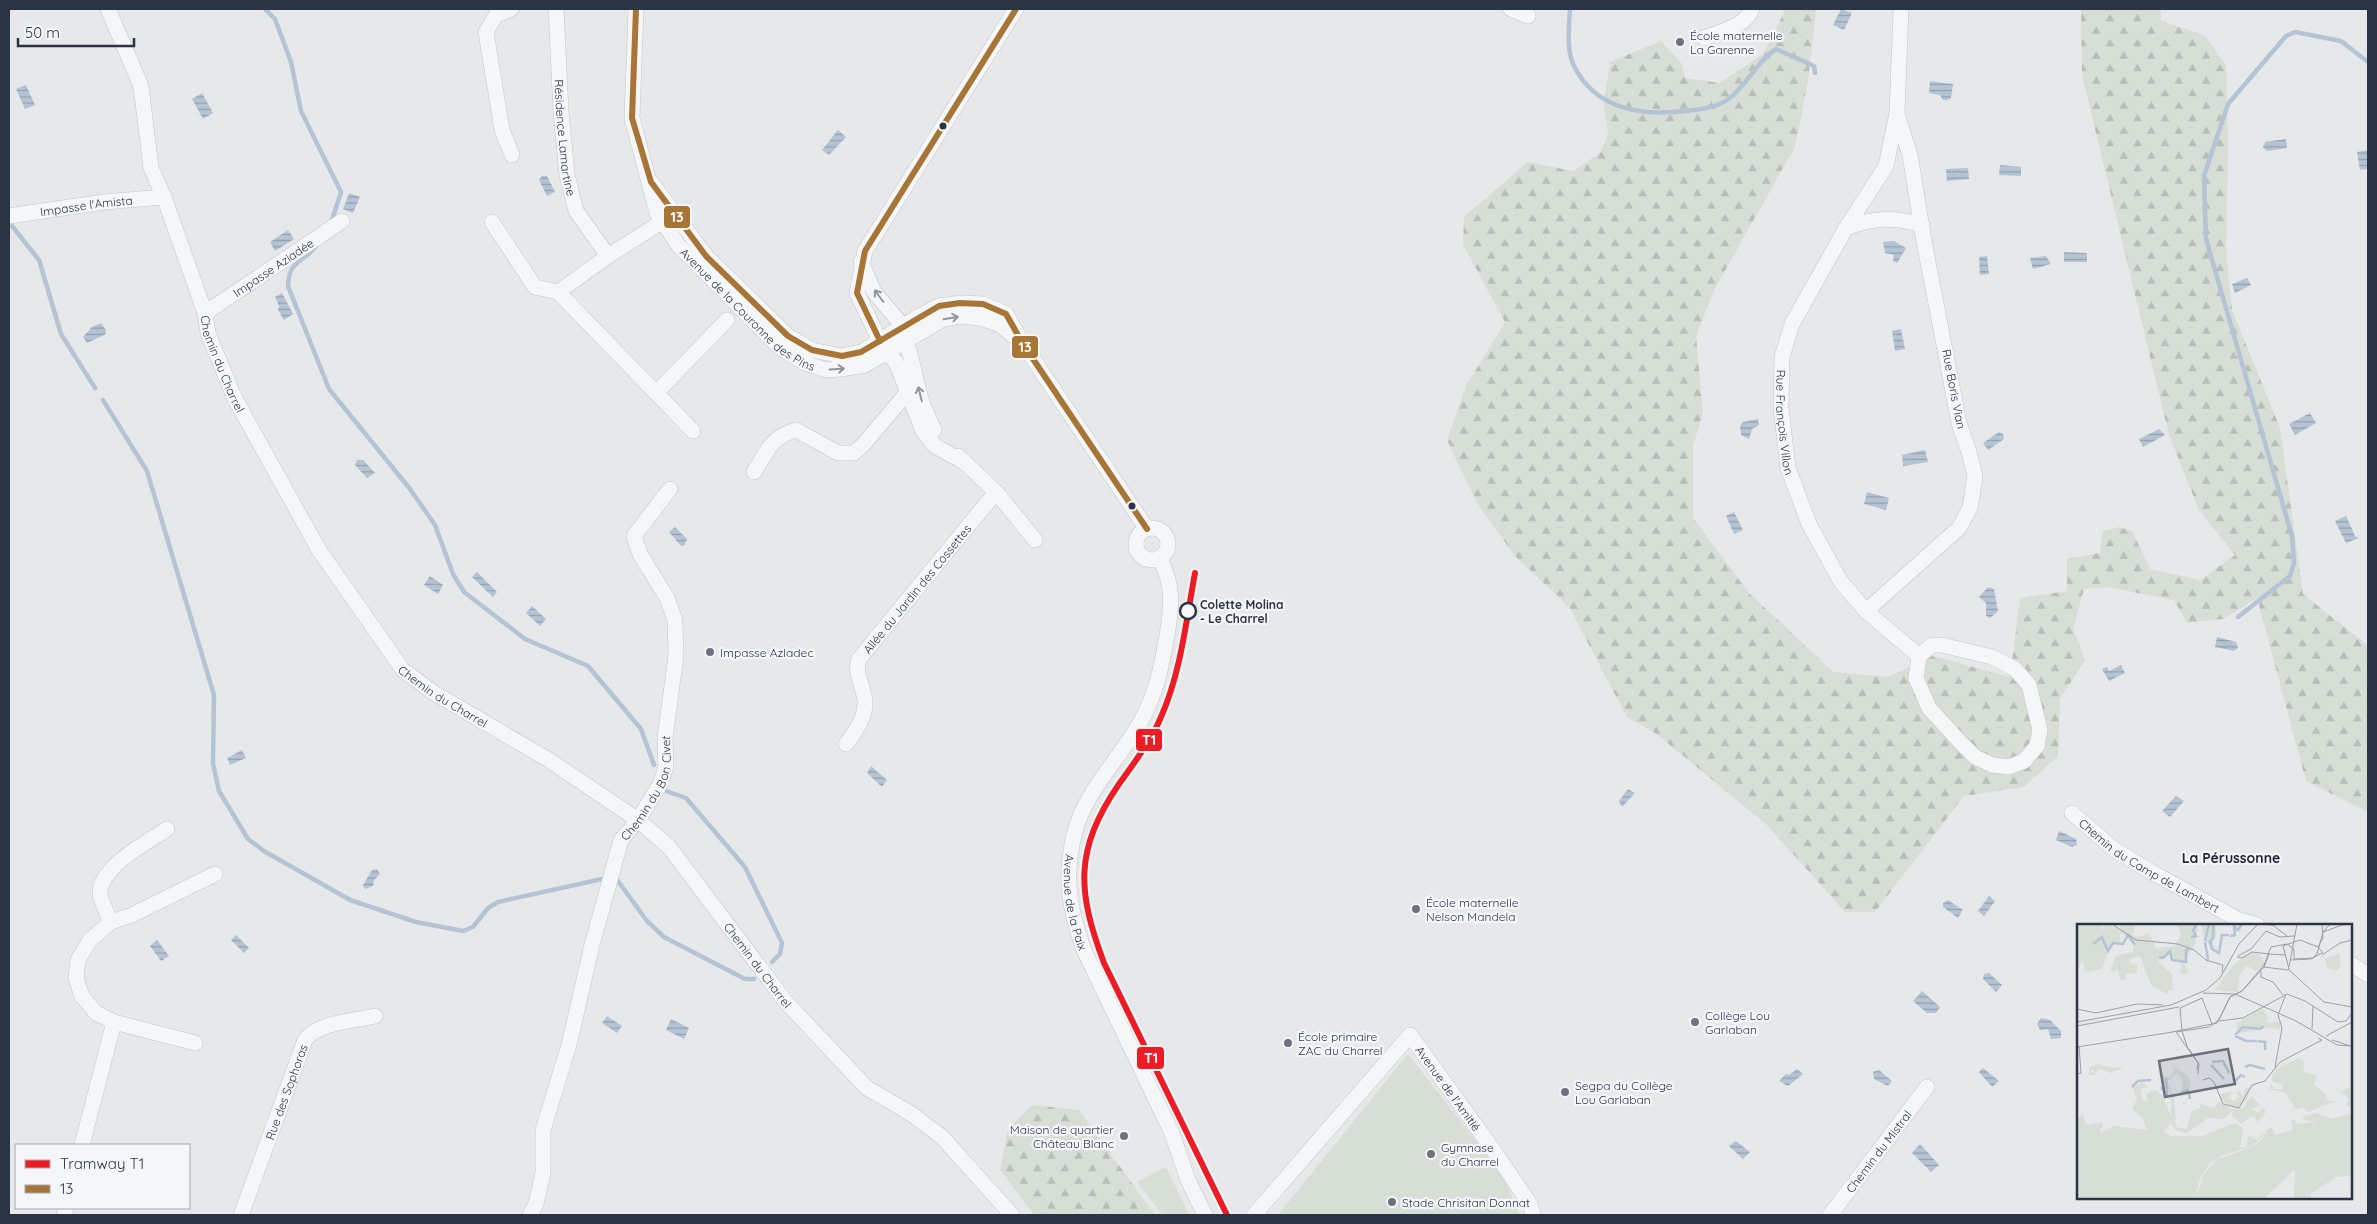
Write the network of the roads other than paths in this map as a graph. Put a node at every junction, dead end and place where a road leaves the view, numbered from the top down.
1 (108, 9) edge
2 (511, 9) edge
3 (556, 9) edge
4 (636, 9) edge
5 (1016, 9) edge
6 (1511, 9) edge
7 (1752, 9) edge
8 (1901, 9) edge
9 (1528, 16) dead end
10 (1704, 38) dead end
11 (1897, 113) junction
12 (512, 154) dead end
13 (1910, 155) joint
14 (164, 197) junction
15 (9, 216) edge
16 (668, 218) junction
17 (342, 222) dead end
18 (492, 222) dead end
19 (1922, 225) junction
20 (1846, 228) junction
21 (608, 256) junction
22 (861, 262) junction
23 (558, 292) junction
24 (205, 313) junction
25 (727, 320) dead end
26 (894, 339) junction
27 (656, 393) junction
28 (906, 394) junction
29 (693, 431) dead end
30 (964, 462) junction
31 (754, 472) dead end
32 (670, 489) dead end
33 (996, 492) junction
34 (1147, 529) junction
35 (1035, 540) dead end
36 (1158, 558) junction
37 (1866, 612) junction
38 (1919, 656) junction
39 (846, 744) dead end
40 (2072, 813) dead end
41 (638, 820) junction
42 (167, 829) dead end
43 (216, 874) dead end
44 (111, 922) junction
45 (2253, 924) edge
46 (2352, 965) edge
47 (2368, 975) edge
48 (375, 1016) dead end
49 (114, 1022) junction
50 (195, 1043) dead end
51 (1927, 1087) dead end
52 (82, 1144) edge
53 (241, 1215) edge
54 (530, 1215) edge
55 (1012, 1215) edge
56 (1206, 1215) edge
57 (1254, 1215) edge
58 (1533, 1215) edge
59 (1830, 1215) edge

1 - 14 street, Chemin du Charrel
2 - 12 street
3 - 21 street, Résidence Lamartine
4 - 16 street, Avenue de la Couronne des Pins
5 - 22 street
6 - 9 street
7 - 10 street
8 - 11 street, Rue François Villon
11 - 13 street, Rue François Villon
11 - 20 street, Rue François Villon
13 - 19 street, Rue Boris Vian
14 - 15 street, Impasse l'Amista
14 - 24 street, Chemin du Charrel
16 - 21 street
16 - 26 street, Avenue de la Couronne des Pins
16 -> 26 street, Avenue de la Couronne des Pins
17 - 24 street, Impasse Aziadée
18 - 23 street
19 - 20 street
19 - 37 street, Rue Boris Vian
20 - 37 street, Rue François Villon
21 - 23 street
26 -> 22 street
22 - 26 street
23 - 27 street
24 - 41 street, Chemin du Charrel
25 - 27 street
26 - 28 street
30 -> 26 street
26 - 34 street
27 - 29 street
28 - 30 street
28 - 31 street
30 - 33 street
32 - 41 street, Chemin du Bon Civet
33 - 35 street
33 - 39 street, Allée du Jardin des Cossettes
34 - 36 street
34 - 36 street
36 - 56 street, Avenue de la Paix
37 - 38 street, Rue François Villon
38 - 38 street
40 - 45 street, Chemin du Camp de Lambert
41 - 54 street, Chemin du Bon Civet
41 - 55 street, Chemin du Charrel
42 - 44 street
43 - 44 street
44 - 49 street
46 - 47 street
48 - 53 street, Rue des Sophoras
49 - 50 street
49 - 52 street
51 - 59 street, Chemin du Mistral
57 - 58 street, Avenue de l'Amitié

